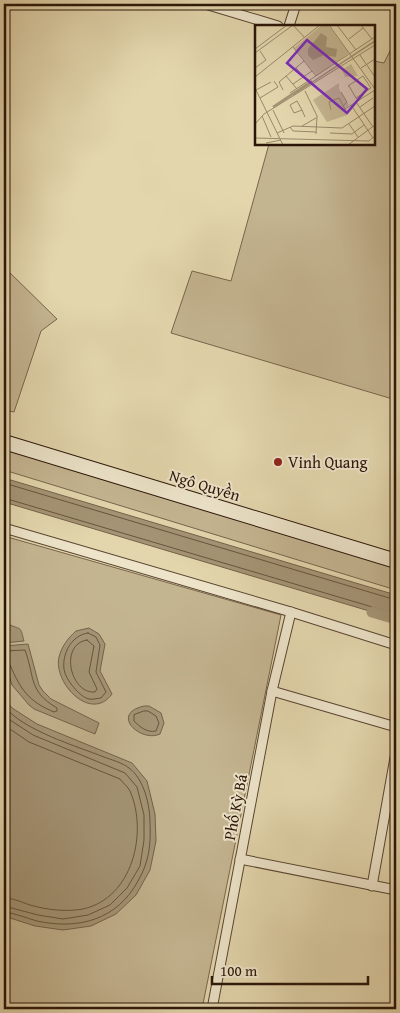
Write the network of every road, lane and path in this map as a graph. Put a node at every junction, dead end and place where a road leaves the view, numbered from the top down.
1 (296, 4) edge
2 (210, 5) edge
3 (275, 25) edge
4 (289, 25) edge
5 (4, 442) edge
6 (4, 528) edge
7 (396, 561) edge
8 (291, 612) junction
9 (396, 645) edge
10 (272, 691) junction
11 (396, 727) edge
12 (396, 752) edge
13 (240, 859) junction
14 (372, 886) junction
15 (396, 890) edge
16 (212, 1009) edge

1 - 4 street
2 - 3 street
5 - 7 street, Ngô Quyền
6 - 8 street
8 - 9 street
8 - 10 street, Phố Kỳ Bá
10 - 11 street
10 - 13 street, Phố Kỳ Bá
12 - 14 street
13 - 14 street
13 - 16 street, Phố Kỳ Bá
14 - 15 street

